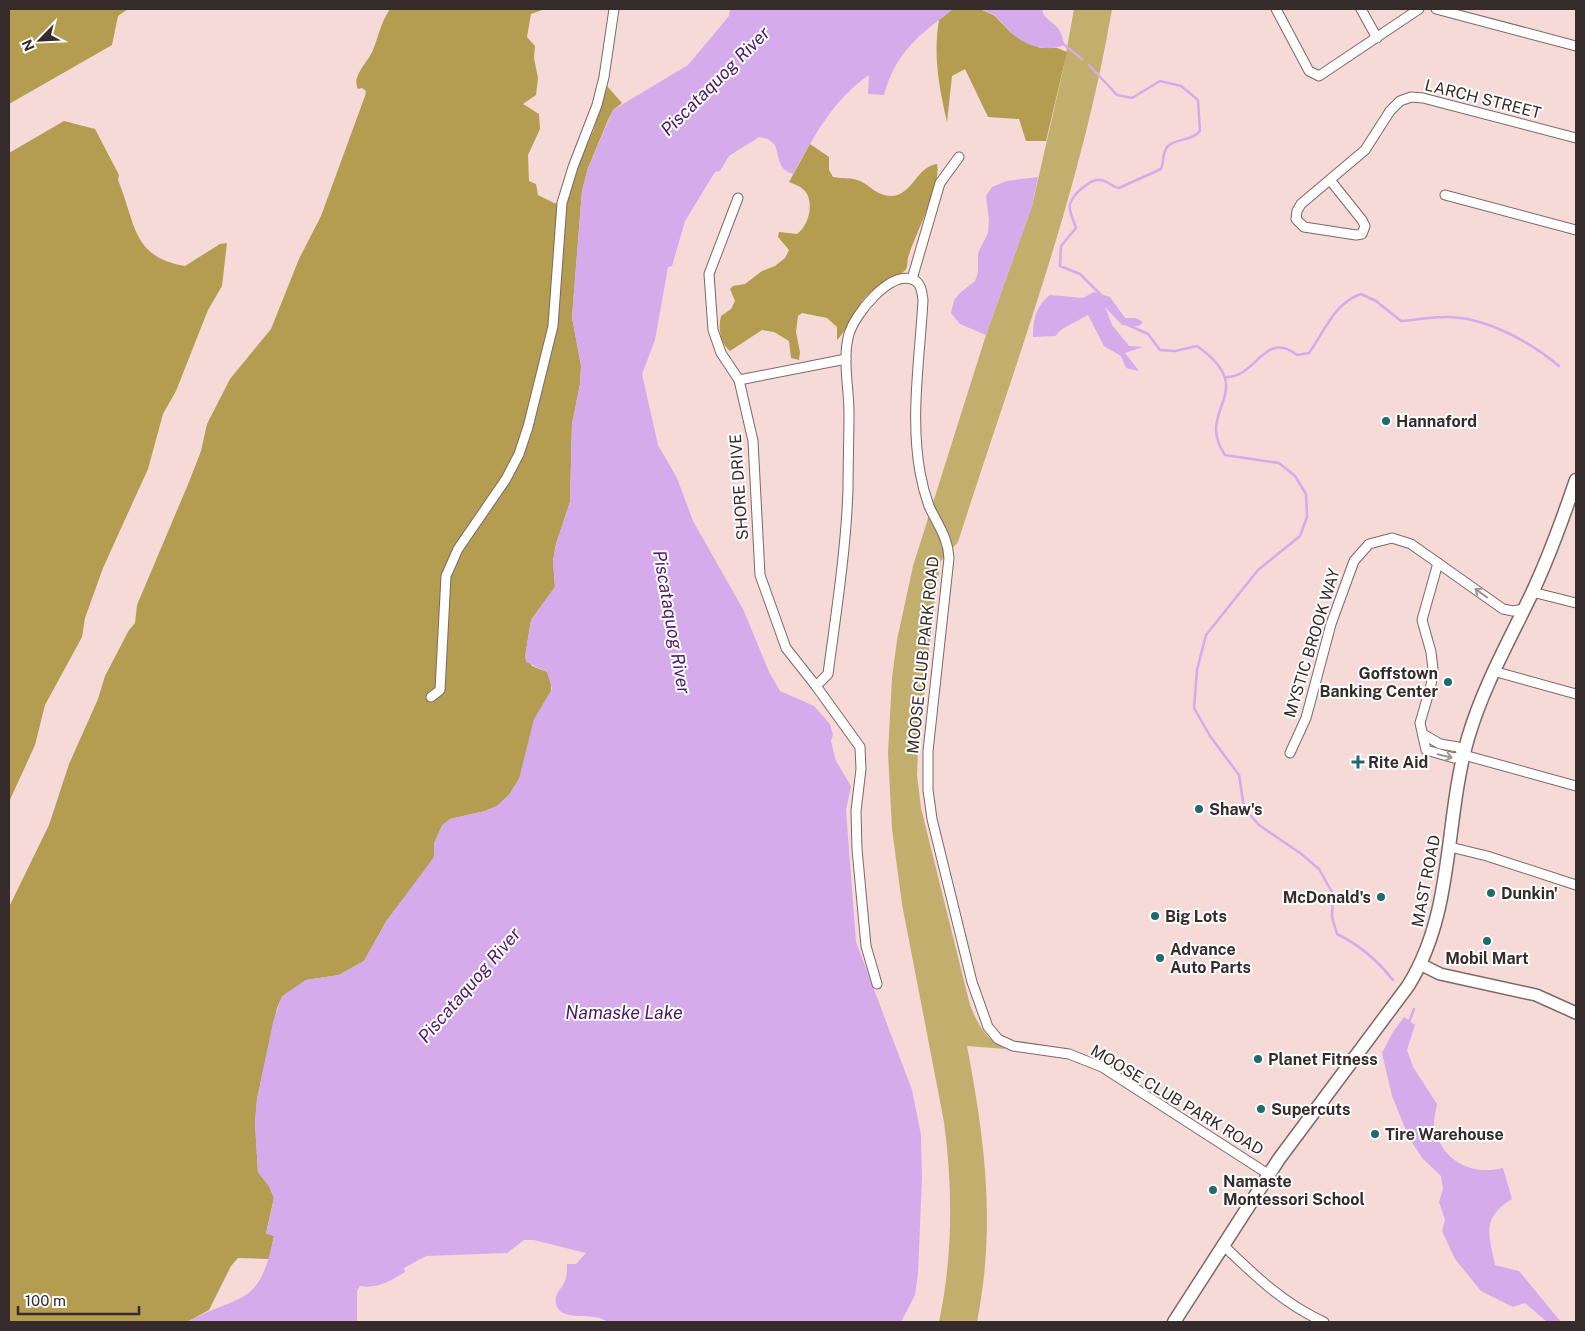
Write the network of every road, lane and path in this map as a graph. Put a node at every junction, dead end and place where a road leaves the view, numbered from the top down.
1 (614, 9) edge
2 (1276, 9) edge
3 (1361, 9) edge
4 (1419, 9) edge
5 (1436, 9) edge
6 (1377, 38) junction
7 (1576, 46) edge
8 (1576, 138) edge
9 (959, 157) dead end
10 (1330, 180) junction
11 (1445, 195) dead end
12 (738, 198) dead end
13 (1576, 230) edge
14 (912, 279) junction
15 (846, 359) junction
16 (739, 380) junction
17 (1576, 480) edge
18 (1572, 508) edge
19 (1438, 562) junction
20 (1532, 592) junction
21 (1576, 604) edge
22 (1524, 609) junction
23 (1493, 671) junction
24 (816, 686) junction
25 (1576, 694) edge
26 (432, 697) dead end
27 (1423, 734) junction
28 (1290, 753) dead end
29 (1464, 755) junction
30 (1576, 786) edge
31 (1450, 847) junction
32 (1576, 885) edge
33 (1422, 965) junction
34 (877, 984) dead end
35 (1576, 1013) edge
36 (1268, 1174) junction
37 (1223, 1245) junction
38 (1174, 1322) edge
39 (1324, 1322) edge

1 - 26 street
2 - 6 street
3 - 6 street
4 - 6 street
5 - 7 street
8 - 10 street, LARCH STREET
9 - 14 street
10 - 10 street, LARCH STREET
11 - 13 street
12 - 16 street
14 - 15 street
14 - 36 street, MOOSE CLUB PARK ROAD
15 - 16 street
15 - 24 street
16 - 24 street, SHORE DRIVE
17 - 18 main road, MAST ROAD
18 - 20 main road, MAST ROAD
22 -> 19 street, MYSTIC BROOK WAY
19 - 27 street
19 - 28 street, MYSTIC BROOK WAY
20 - 21 street
20 - 22 main road, MAST ROAD
22 - 23 main road, MAST ROAD
23 - 25 street
23 - 29 main road, MAST ROAD
24 - 34 street
27 - 29 street
27 -> 29 street
29 - 30 street
29 - 31 main road, MAST ROAD
31 - 32 street
31 - 33 main road, MAST ROAD
33 - 35 street
33 - 36 main road, MAST ROAD
36 - 37 main road, MAST ROAD
37 - 38 main road, MAST ROAD
37 - 39 street

